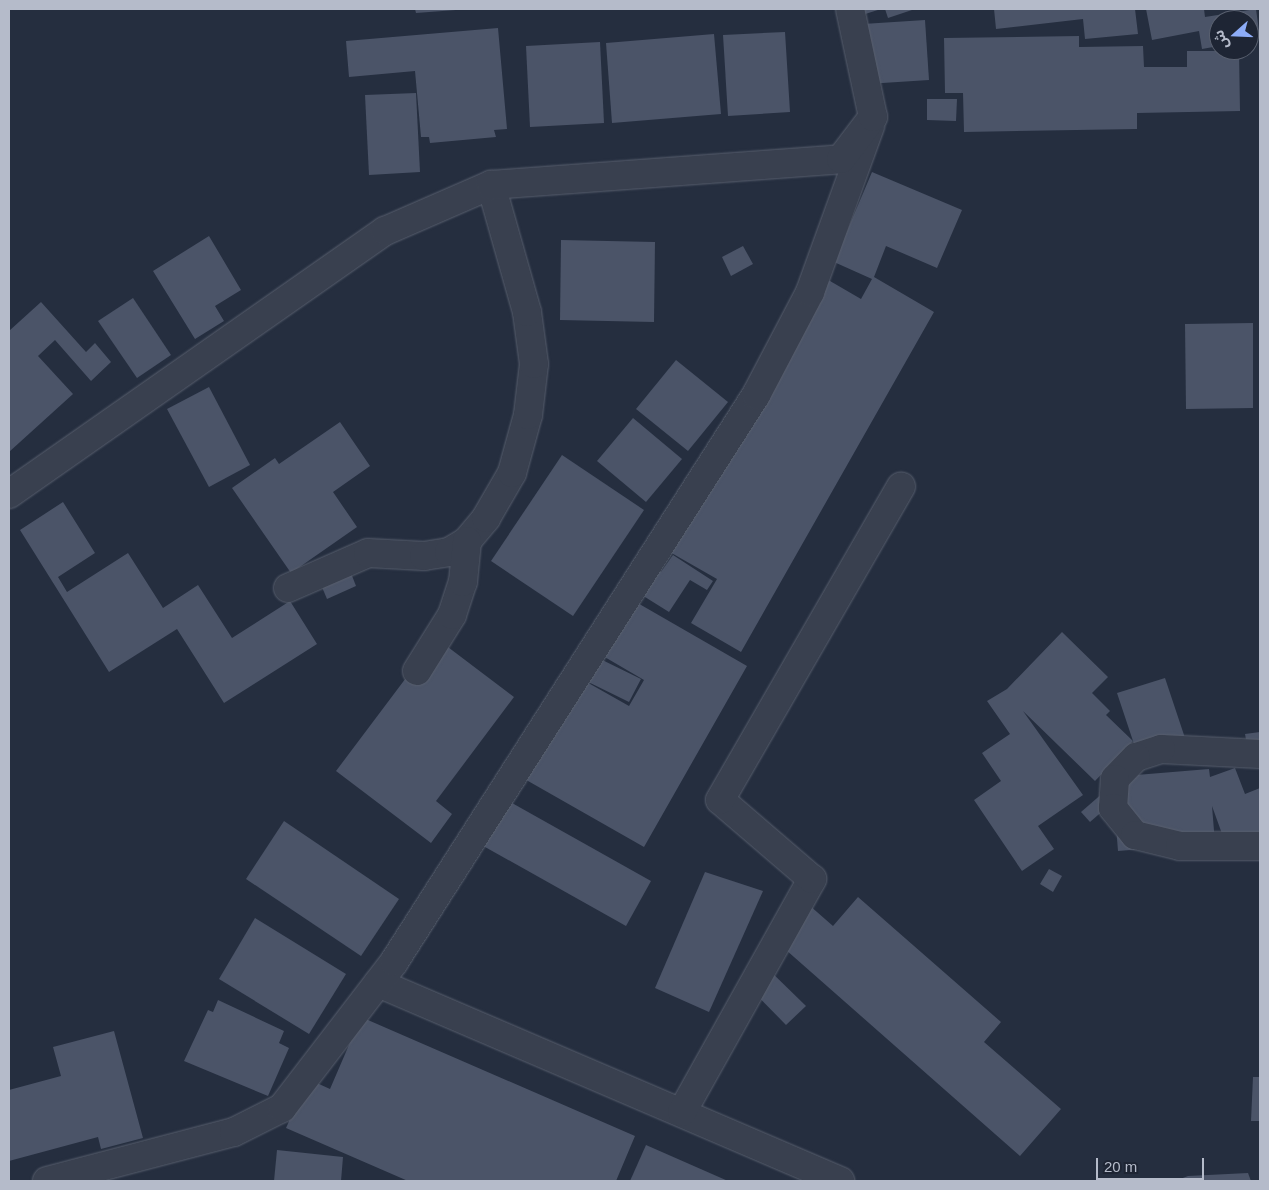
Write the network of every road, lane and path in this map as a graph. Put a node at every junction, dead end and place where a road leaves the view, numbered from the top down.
1 (850, 9) edge
2 (873, 117) junction
3 (491, 185) junction
4 (901, 486) dead end
5 (9, 494) edge
6 (467, 541) junction
7 (288, 588) dead end
8 (418, 671) dead end
9 (1260, 754) edge
10 (1260, 846) edge
11 (378, 983) junction
12 (682, 1112) junction
13 (47, 1181) edge
14 (840, 1181) edge

1 - 2 street
2 - 3 street
2 - 11 street
3 - 5 street
3 - 6 street
4 - 12 street
6 - 7 street
6 - 8 street
9 - 10 street
11 - 12 street
11 - 13 street
12 - 14 street

